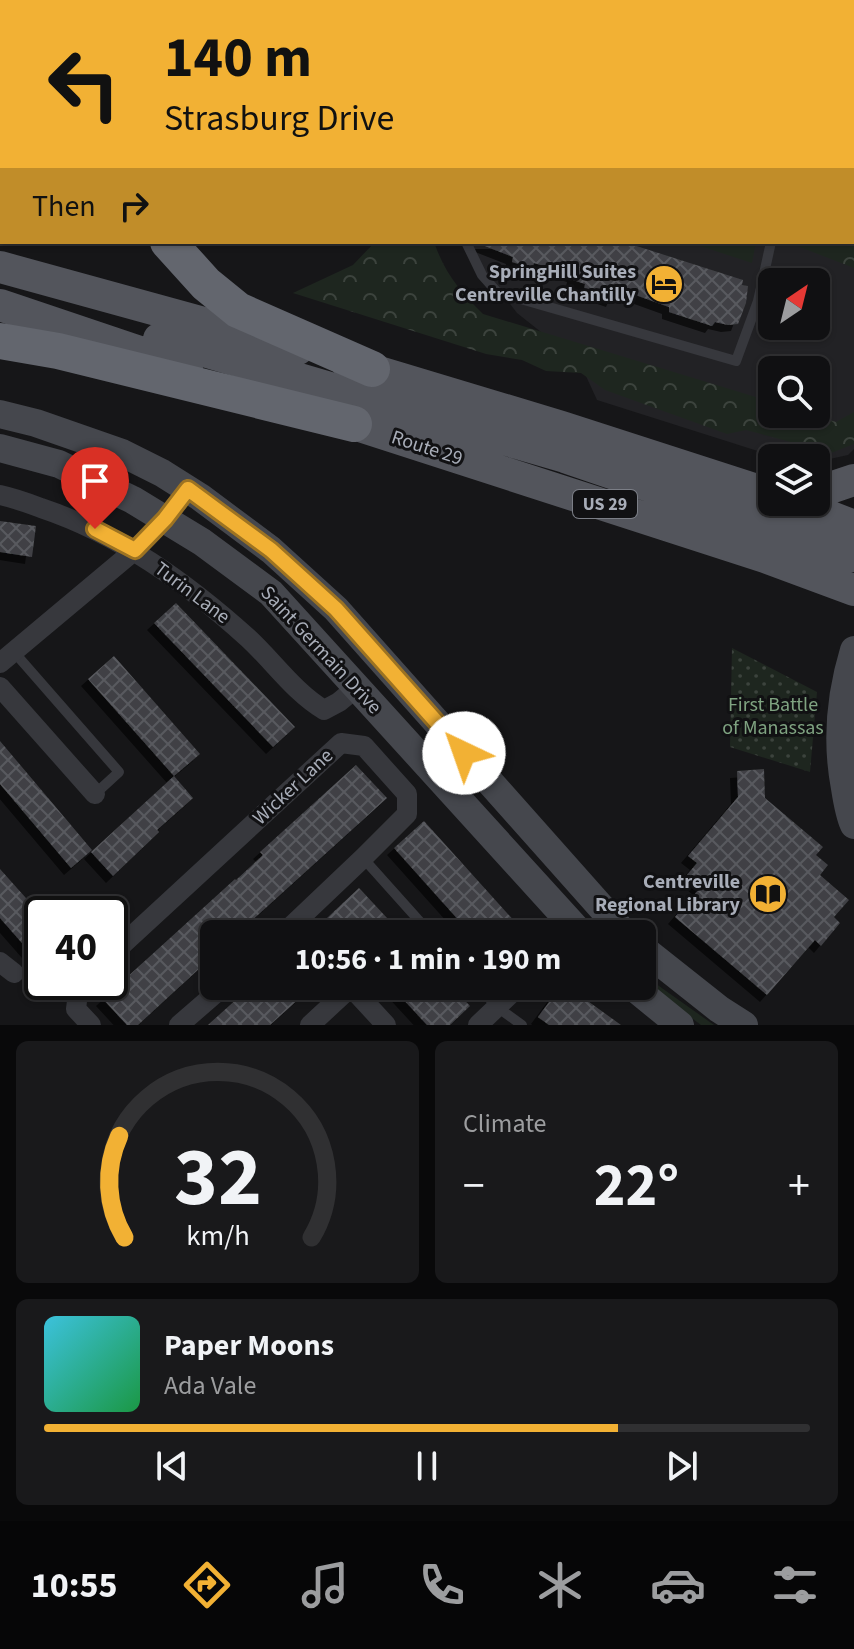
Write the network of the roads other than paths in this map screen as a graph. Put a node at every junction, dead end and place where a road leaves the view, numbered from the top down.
1 (170, 244) edge
2 (467, 244) edge
3 (771, 244) edge
4 (0, 267) edge
5 (6, 319) edge
6 (372, 369) junction
7 (0, 414) edge
8 (354, 424) joint
9 (0, 448) edge
10 (700, 470) junction
11 (854, 480) edge
12 (758, 481) edge
13 (830, 488) edge
14 (188, 489) junction
15 (758, 490) edge
16 (0, 495) edge
17 (828, 516) edge
18 (165, 519) junction
19 (854, 526) edge
20 (135, 550) junction
21 (854, 556) edge
22 (854, 590) edge
23 (854, 650) edge
24 (7, 658) edge
25 (0, 687) edge
26 (357, 687) junction
27 (95, 794) joint
28 (854, 825) edge
29 (363, 858) junction
30 (601, 907) junction
31 (304, 920) edge
32 (418, 920) edge
33 (565, 920) edge
34 (589, 920) edge
35 (613, 920) edge
36 (128, 939) edge
37 (656, 959) edge
38 (77, 1000) edge
39 (208, 1000) edge
40 (336, 1000) edge
41 (362, 1000) edge
42 (491, 1000) edge
43 (504, 1000) edge
44 (649, 1000) edge
45 (497, 1007) junction
46 (91, 1025) edge
47 (179, 1025) edge
48 (310, 1025) edge
49 (386, 1025) edge
50 (478, 1025) edge
51 (522, 1025) edge
52 (680, 1025) edge
53 (744, 1025) edge

1 - 6 highway
2 - 3 lane
4 - 6 main road
5 - 8 highway
5 - 21 main road
6 - 10 main road
7 - 14 street, Saint Germain Drive
8 - 22 main road, Route 29 / US 29
9 - 18 street, Saint Germain Drive
10 - 12 main road
10 - 15 main road
11 - 13 main road
14 - 18 street
14 - 30 street, Saint Germain Drive
16 - 20 street, Turin Lane
17 - 19 main road
18 - 20 street
18 - 26 street, Saint Germain Drive
20 - 24 street
20 - 26 street, Turin Lane
23 - 28 street
24 - 27 lane
25 - 27 street
26 - 33 street, Saint Germain Drive
29 - 31 street, Wicker Lane
29 - 32 lane
29 - 36 street, Wicker Lane
30 - 34 street
30 - 35 street, Saint Germain Drive
37 - 53 street
38 - 46 street
39 - 47 street
40 - 48 street
41 - 49 street
42 - 45 lane
43 - 45 street
44 - 52 street
45 - 50 street
45 - 51 lane

